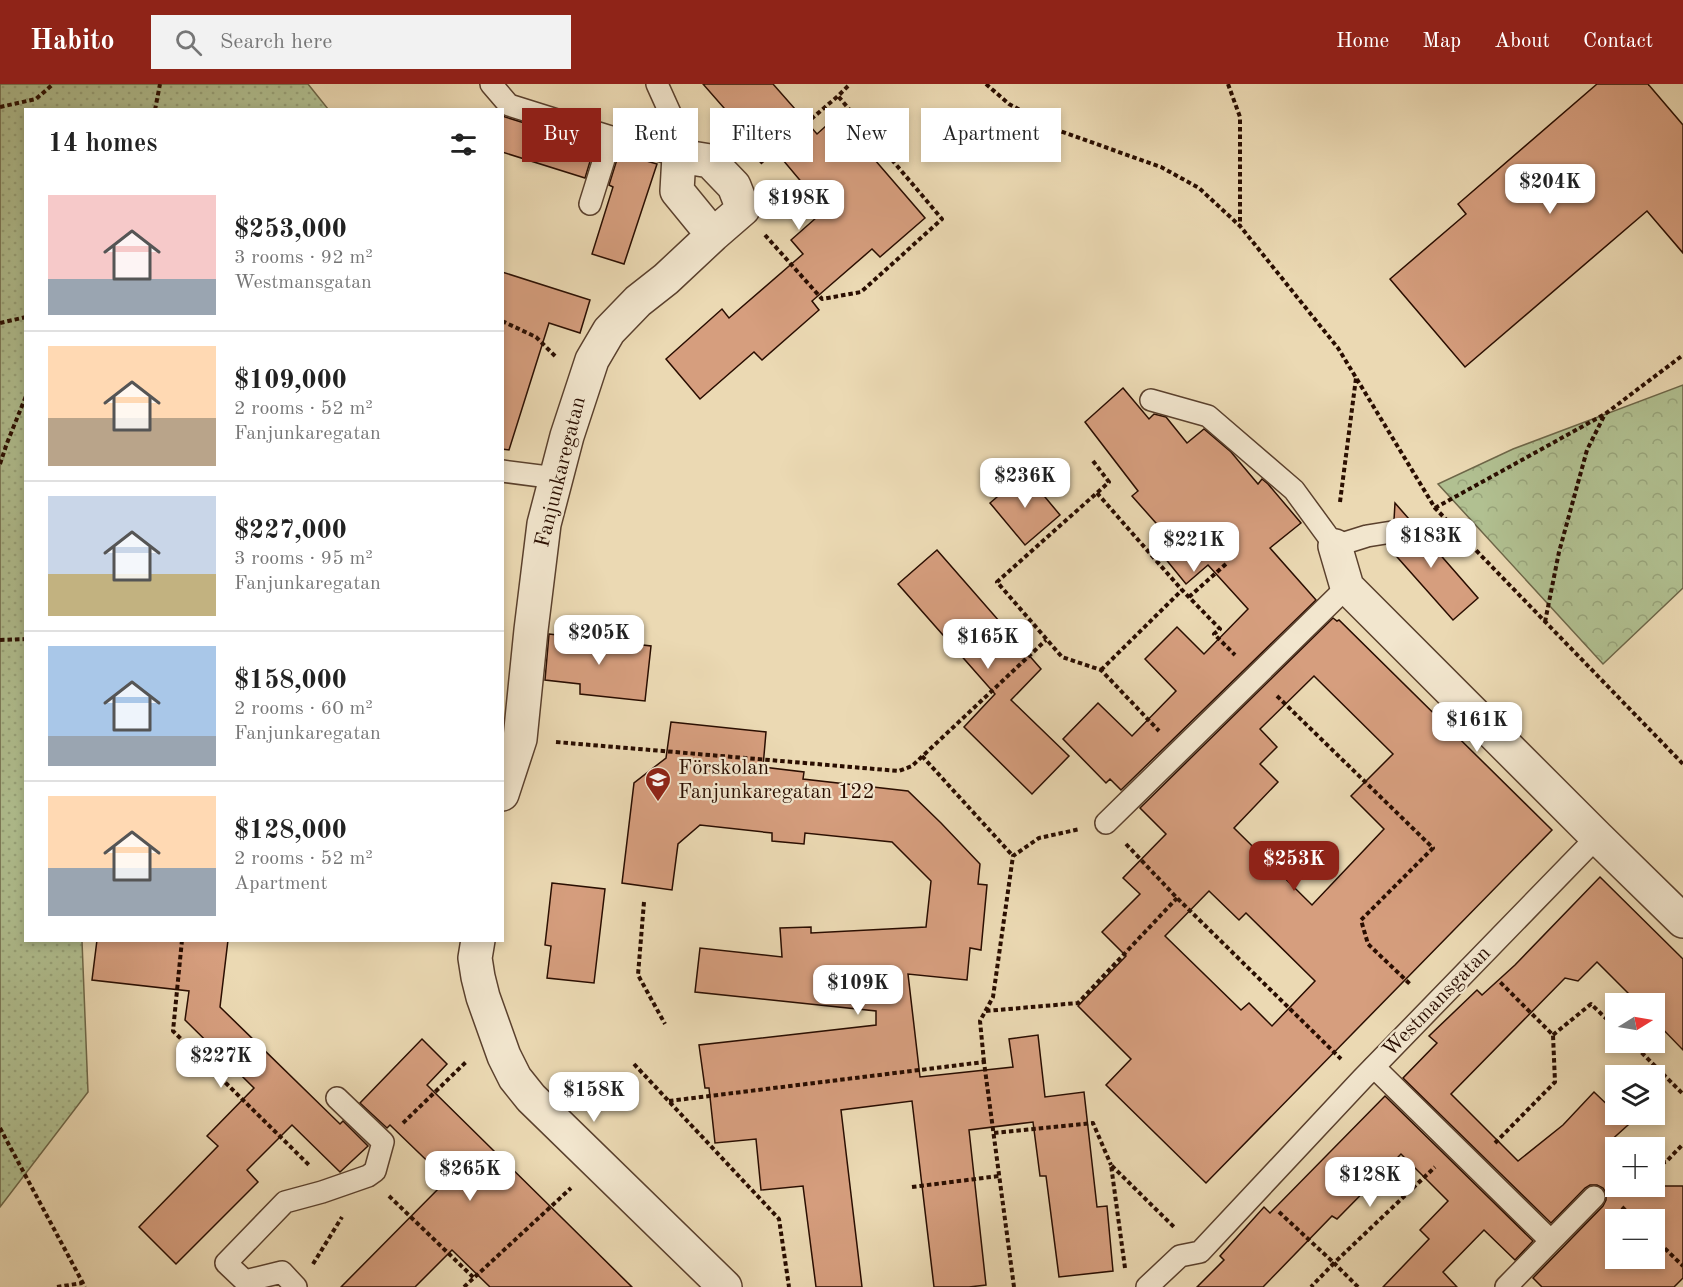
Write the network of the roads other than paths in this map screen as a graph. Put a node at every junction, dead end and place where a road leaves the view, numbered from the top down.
1 (491, 84) edge
2 (657, 84) edge
3 (668, 108) edge
4 (611, 137) joint
5 (698, 158) edge
6 (679, 162) edge
7 (590, 204) dead end
8 (713, 235) junction
9 (1151, 400) dead end
10 (504, 471) edge
11 (556, 478) junction
12 (1392, 532) dead end
13 (1335, 546) junction
14 (1347, 586) junction
15 (504, 788) edge
16 (1106, 823) road end
17 (1597, 837) junction
18 (1683, 921) edge
19 (477, 942) edge
20 (1368, 1073) junction
21 (337, 1098) dead end
22 (1594, 1197) dead end
23 (1550, 1240) junction
24 (296, 1287) edge
25 (725, 1287) edge
26 (1147, 1287) edge
27 (1506, 1287) edge

1 - 4 lane
2 - 3 lane
4 - 7 lane
5 - 8 street, Fanjunkaregatan
6 - 8 street
8 - 11 street, Fanjunkaregatan
9 - 13 lane
10 - 11 lane
11 - 15 street, Fanjunkaregatan
12 - 13 lane
13 - 14 street
14 - 16 lane
14 - 17 street
17 - 18 street
17 - 20 lane, Westmansgatan
19 - 25 street
20 - 23 lane, Westmansgatan
20 - 26 lane
21 - 24 lane
22 - 23 lane
23 - 27 lane

